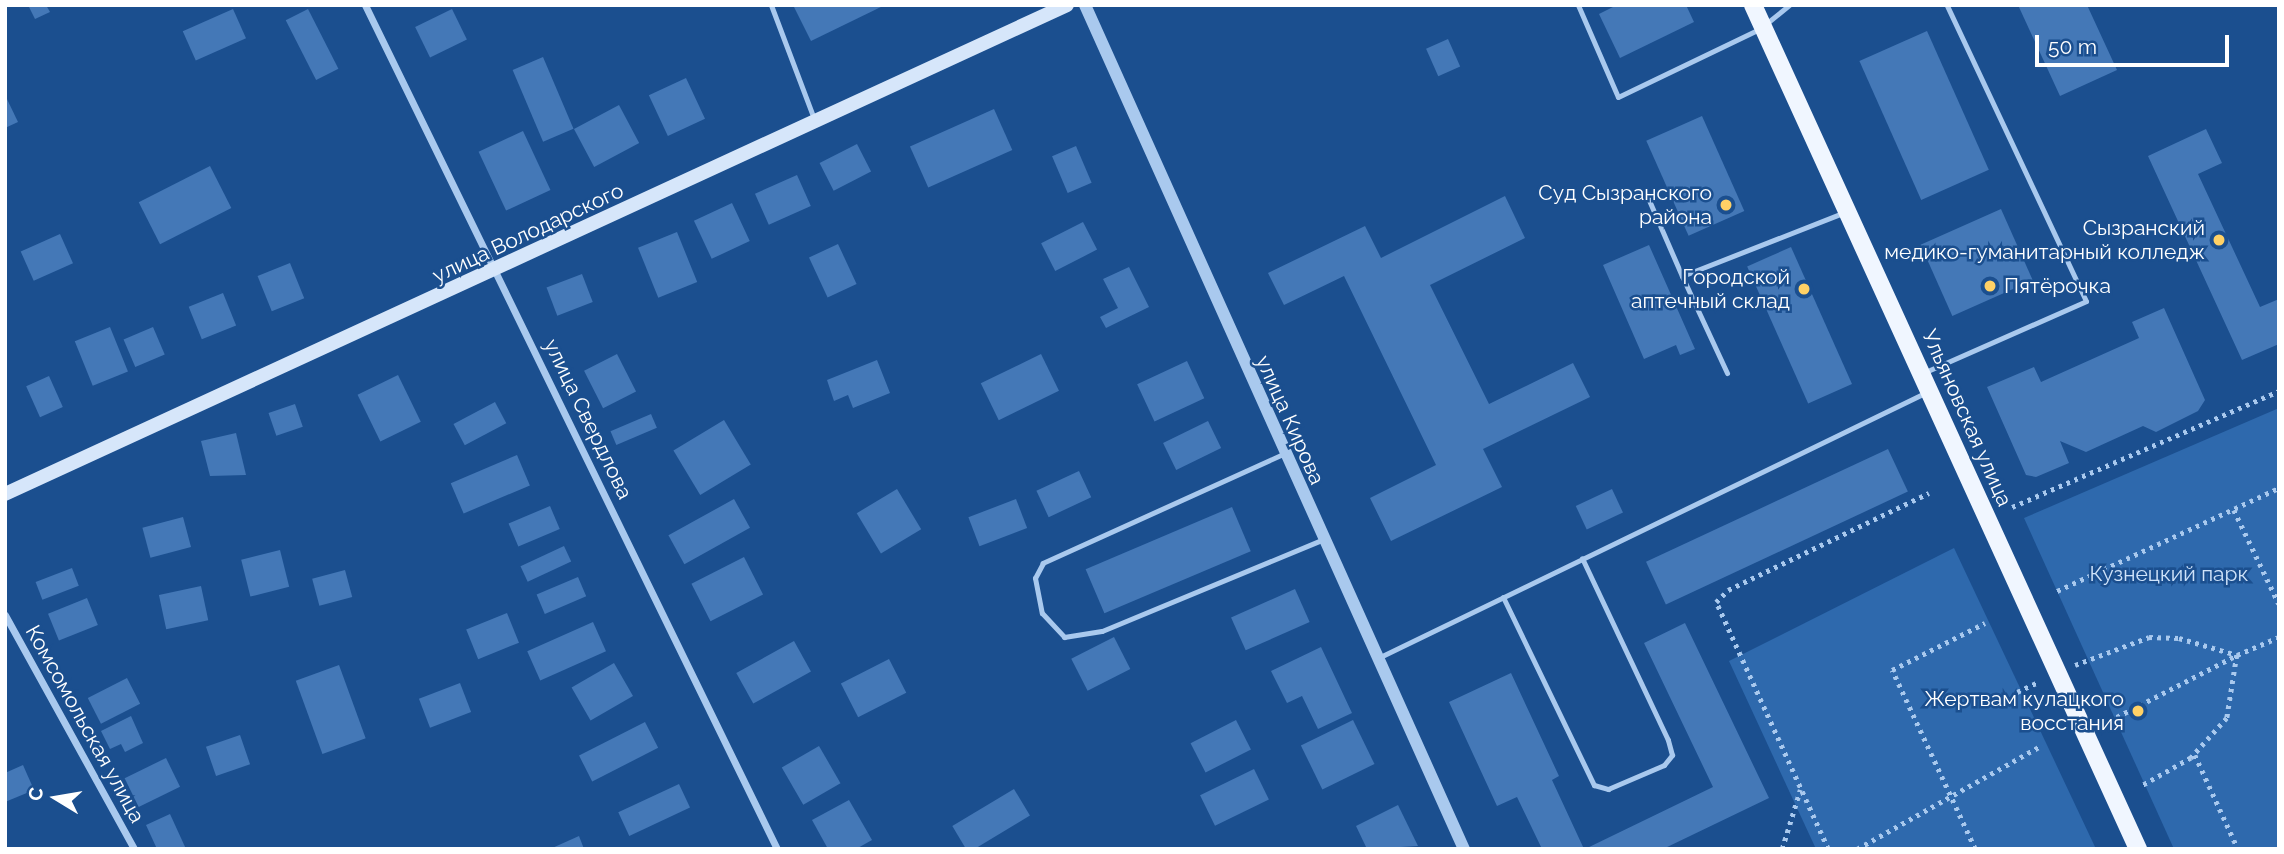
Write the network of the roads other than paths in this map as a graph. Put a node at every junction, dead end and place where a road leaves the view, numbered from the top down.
1 (365, 5) edge
2 (771, 5) edge
3 (1067, 5) edge
4 (1085, 5) edge
5 (1578, 5) edge
6 (1753, 5) edge
7 (1789, 5) edge
8 (1947, 5) edge
9 (1763, 27) junction
10 (815, 122) junction
11 (1645, 191) dead end
12 (1847, 211) junction
13 (497, 272) junction
14 (1682, 276) junction
15 (1727, 373) dead end
16 (1923, 373) junction
17 (1931, 390) junction
18 (1283, 454) junction
19 (5, 494) edge
20 (1322, 540) junction
21 (1582, 558) junction
22 (1503, 597) junction
23 (5, 615) edge
24 (1377, 659) junction
25 (134, 849) edge
26 (777, 849) edge
27 (1464, 849) edge
28 (2138, 849) edge

1 - 13 street, улица Свердлова
2 - 10 lane
3 - 10 main road, улица Володарского
4 - 18 street, улица Кирова
5 - 9 lane
6 - 9 main road, Ульяновская улица
7 - 9 lane
8 - 16 lane
9 - 12 main road, Ульяновская улица
10 - 13 main road, улица Володарского
11 - 14 lane
12 - 14 lane
12 - 16 main road, Ульяновская улица
13 - 19 main road, улица Володарского
13 - 26 street, улица Свердлова
14 - 15 lane
16 - 17 main road, Ульяновская улица
17 - 21 lane
17 - 28 main road, Ульяновская улица
18 - 20 street, улица Кирова
18 - 20 lane
20 - 24 street, улица Кирова
21 - 22 lane
21 - 22 lane
22 - 24 lane
23 - 25 street, Комсомольская улица
24 - 27 street, улица Кирова

